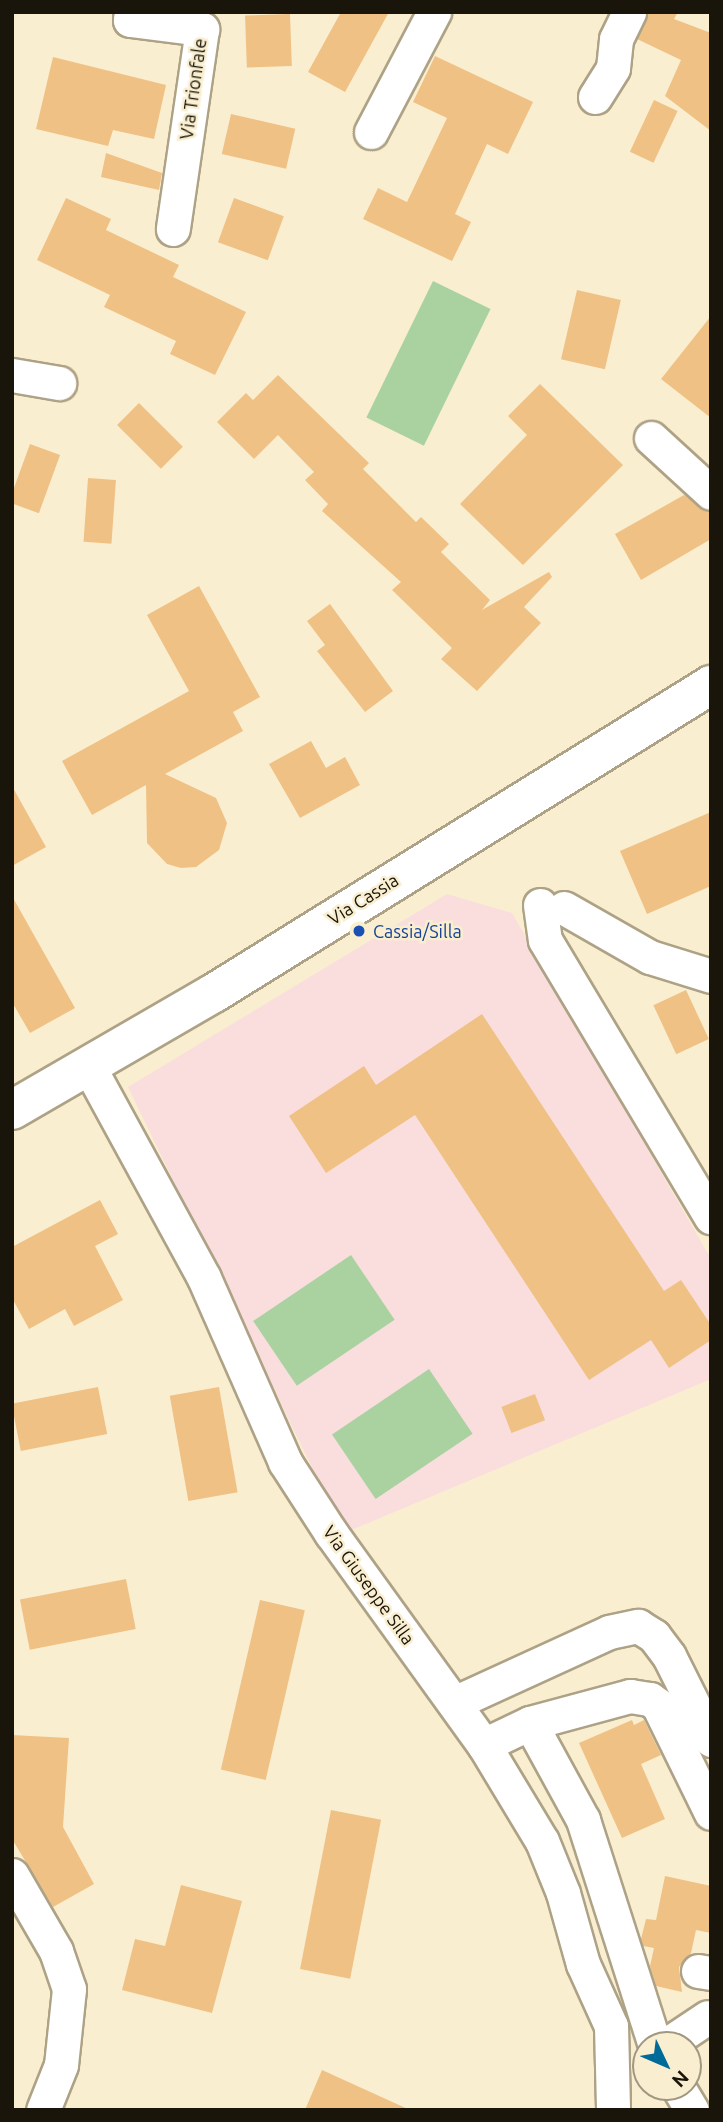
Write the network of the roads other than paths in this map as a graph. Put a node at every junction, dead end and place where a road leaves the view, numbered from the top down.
1 (131, 12) edge
2 (434, 12) edge
3 (629, 12) edge
4 (594, 97) dead end
5 (371, 132) dead end
6 (173, 229) dead end
7 (12, 374) edge
8 (59, 383) dead end
9 (651, 438) dead end
10 (711, 493) edge
11 (711, 685) edge
12 (711, 976) edge
13 (89, 1067) junction
14 (12, 1110) edge
15 (711, 1217) edge
16 (454, 1703) junction
17 (530, 1723) junction
18 (711, 1740) edge
19 (484, 1745) junction
20 (711, 1813) edge
21 (12, 1875) edge
22 (708, 2017) dead end
23 (651, 2031) edge
24 (687, 2031) edge
25 (43, 2110) edge
26 (613, 2110) edge

1 - 6 street, Via Trionfale
2 - 5 street
3 - 4 street
7 - 8 street
9 - 10 street
11 - 13 main road, Via Cassia
12 - 15 street
13 - 14 main road, Via Cassia
13 - 16 street, Via Giuseppe Silla
16 - 18 street
16 - 19 street, Via Giuseppe Silla
17 - 19 street
17 - 20 street
17 - 23 street
19 - 26 street, Via Giuseppe Silla
21 - 25 street
22 - 24 street

